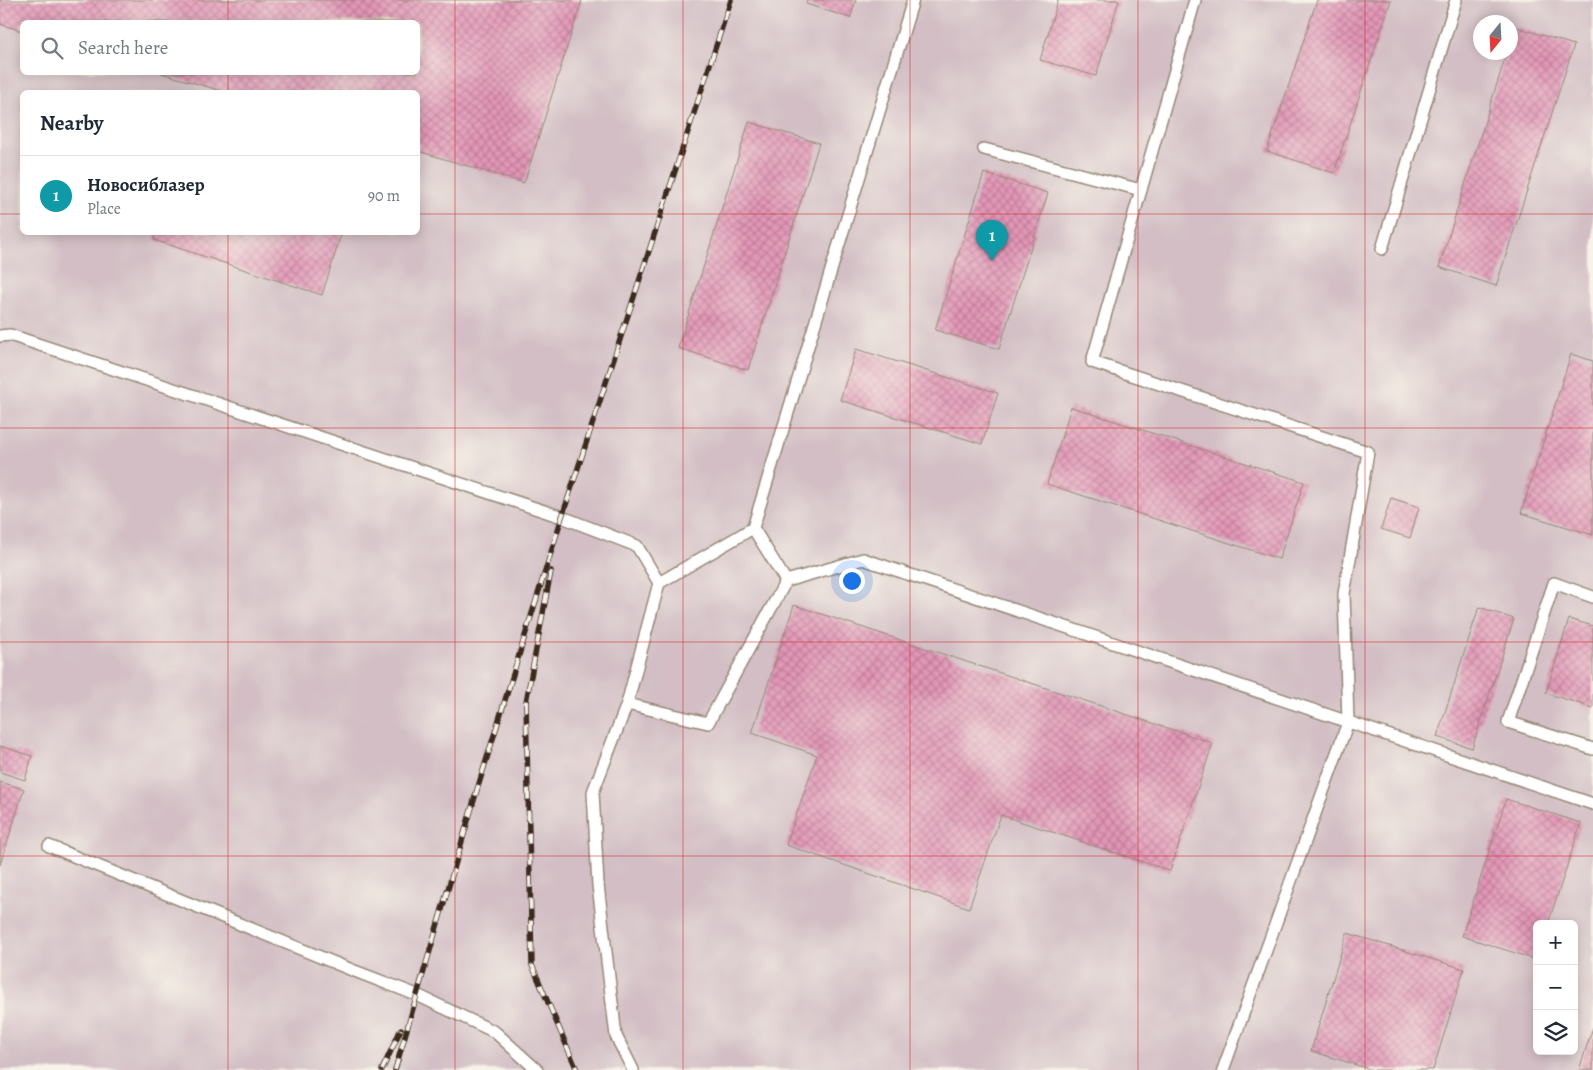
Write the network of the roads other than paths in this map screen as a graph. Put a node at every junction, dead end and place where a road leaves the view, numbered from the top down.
1 (913, 0) edge
2 (1195, 0) edge
3 (1456, 0) edge
4 (984, 150) dead end
5 (1141, 190) junction
6 (1382, 249) dead end
7 (0, 336) edge
8 (753, 528) junction
9 (786, 581) junction
10 (659, 583) junction
11 (1593, 596) edge
12 (627, 704) junction
13 (1348, 722) junction
14 (1593, 749) edge
15 (1593, 804) edge
16 (49, 846) dead end
17 (537, 1070) edge
18 (633, 1070) edge
19 (1224, 1070) edge

1 - 8 lane
2 - 5 lane
3 - 6 lane
4 - 5 lane
5 - 13 lane
7 - 10 lane
8 - 9 lane
8 - 10 lane
9 - 12 lane
9 - 13 lane
10 - 12 lane
11 - 14 lane
12 - 18 lane
13 - 15 lane
13 - 19 lane
16 - 17 lane

